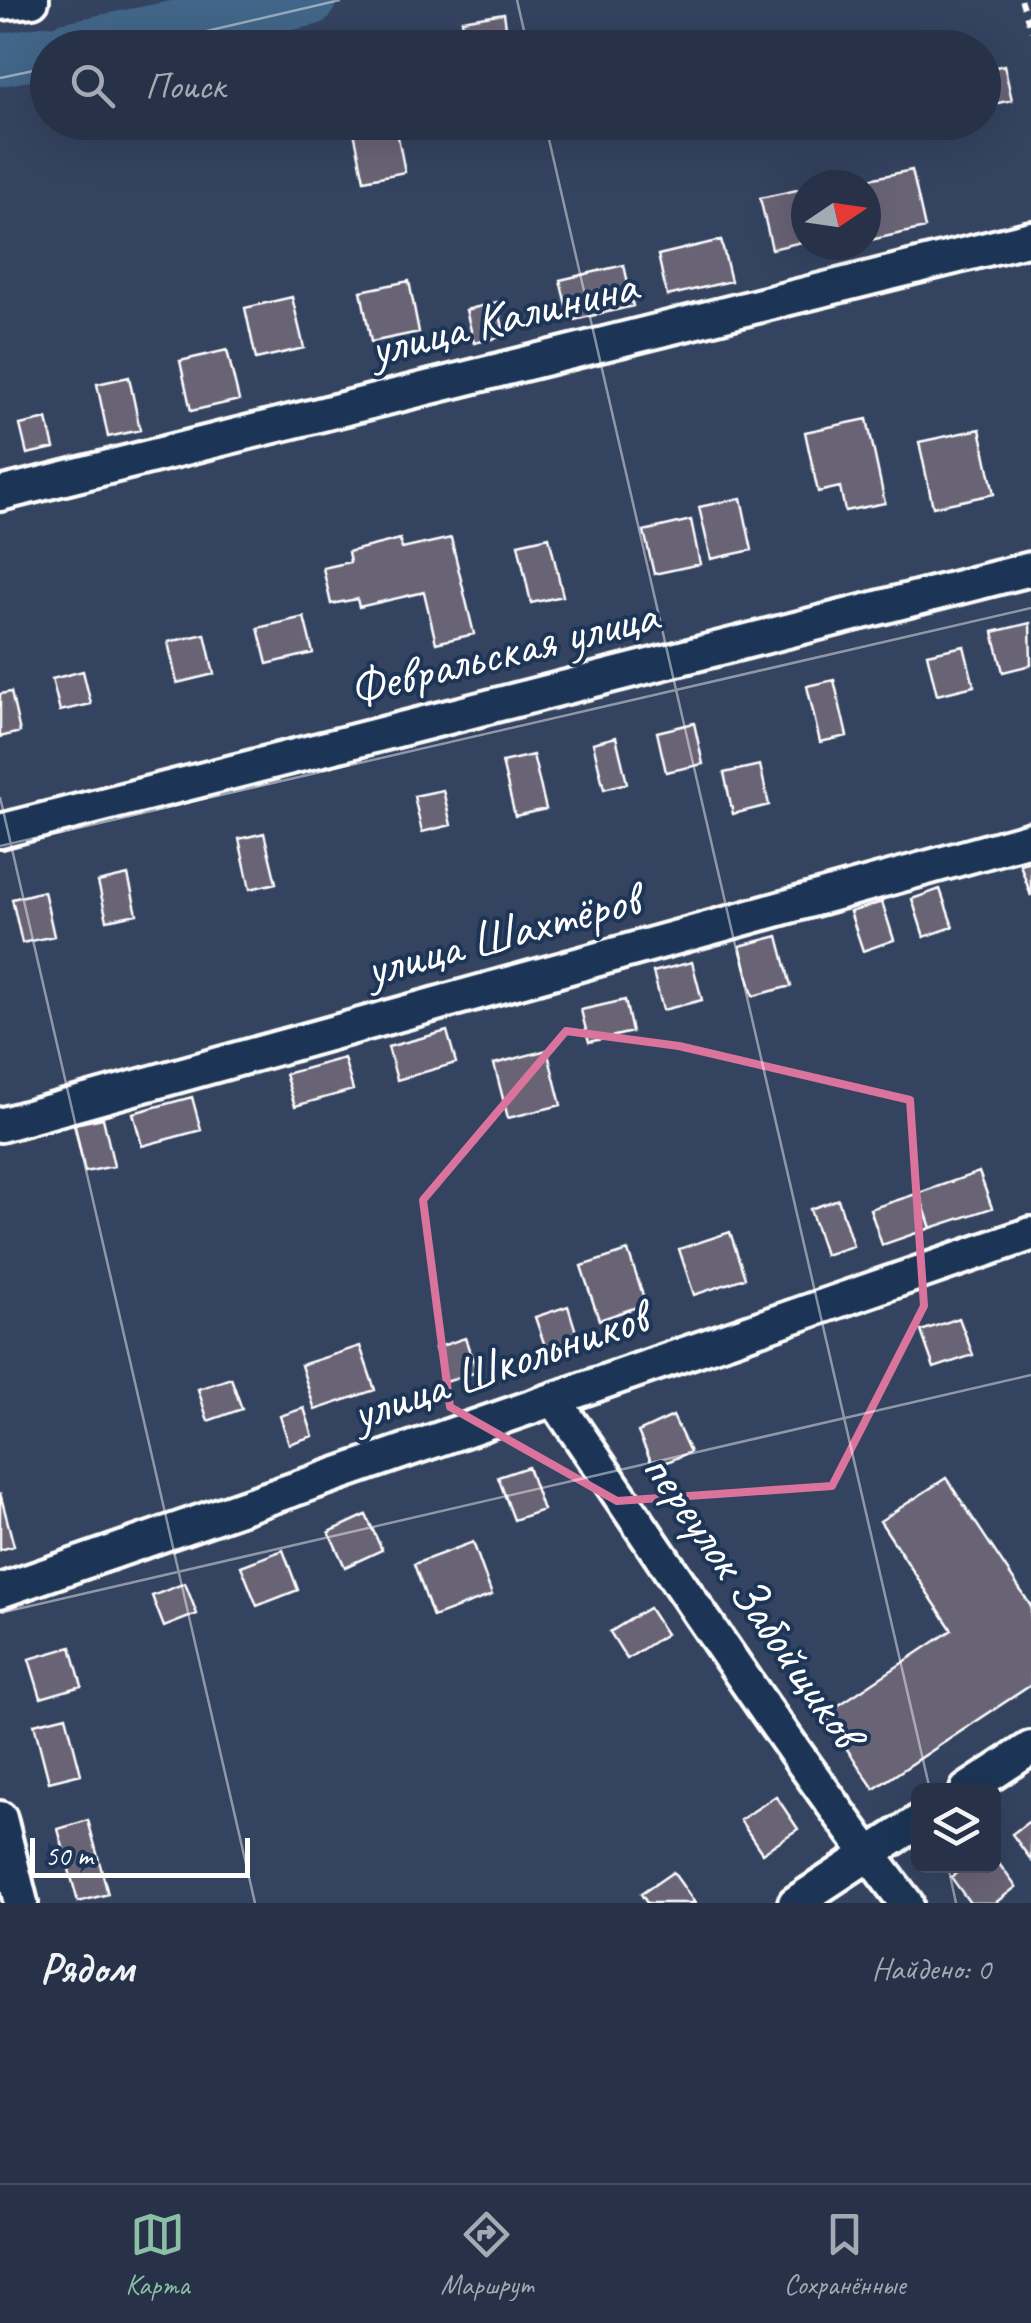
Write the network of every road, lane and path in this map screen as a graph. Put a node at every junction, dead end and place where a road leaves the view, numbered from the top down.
1 (32, 0) edge
2 (1021, 0) edge
3 (0, 4) edge
4 (1031, 31) edge
5 (1031, 238) edge
6 (0, 494) edge
7 (1031, 570) edge
8 (0, 831) edge
9 (1031, 839) edge
10 (0, 1124) edge
11 (1031, 1234) edge
12 (554, 1399) junction
13 (0, 1591) edge
14 (1031, 1748) edge
15 (978, 1783) edge
16 (0, 1818) edge
17 (911, 1827) edge
18 (869, 1855) junction
19 (21, 1903) edge
20 (795, 1903) edge
21 (906, 1903) edge

1 - 3 street
2 - 4 path
5 - 6 street, улица Калинина
7 - 8 street, Февральская улица
9 - 10 street, улица Шахтёров
11 - 12 street, улица Школьников
12 - 13 street, улица Школьников
12 - 18 street, переулок Забойщиков
14 - 15 street
16 - 19 street
17 - 18 street
18 - 20 street
18 - 21 street, переулок Забойщиков

